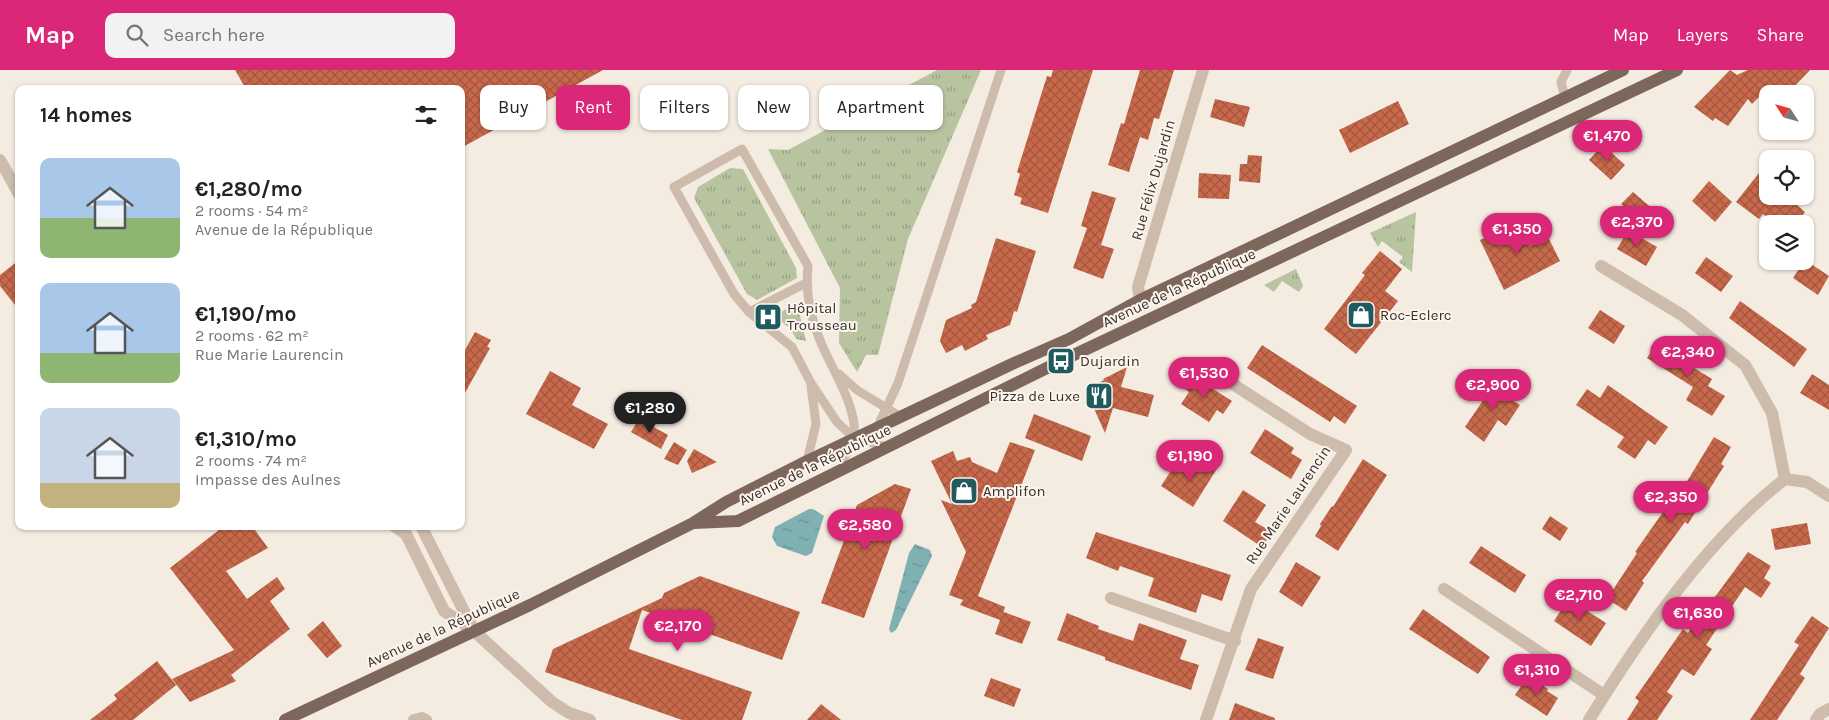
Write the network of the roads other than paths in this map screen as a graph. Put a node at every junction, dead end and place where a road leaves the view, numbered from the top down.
1 (1002, 70) edge
2 (1202, 70) edge
3 (1567, 70) edge
4 (1623, 70) edge
5 (1676, 70) edge
6 (1565, 97) junction
7 (0, 160) edge
8 (15, 187) edge
9 (1601, 266) dead end
10 (806, 283) junction
11 (1140, 300) junction
12 (749, 312) junction
13 (1211, 370) dead end
14 (837, 372) junction
15 (811, 383) junction
16 (886, 409) junction
17 (901, 416) junction
18 (878, 428) junction
19 (859, 440) junction
20 (888, 447) junction
21 (807, 461) junction
22 (1785, 479) junction
23 (817, 482) junction
24 (1829, 496) edge
25 (693, 523) junction
26 (400, 530) edge
27 (422, 530) edge
28 (1444, 589) dead end
29 (1111, 598) dead end
30 (474, 631) junction
31 (1235, 641) junction
32 (1604, 696) junction
33 (1829, 709) edge
34 (285, 720) edge
35 (590, 720) edge
36 (1206, 720) edge
37 (1589, 720) edge
38 (1816, 720) edge

1 - 16 lane
2 - 11 street, Rue Félix Dujardin
3 - 6 lane
4 - 6 main road, Avenue de la République
5 - 20 main road, Avenue de la République
6 - 11 main road, Avenue de la République
7 - 8 street
9 - 22 street
10 - 12 lane
10 - 12 lane
10 - 14 lane
11 - 17 main road, Avenue de la République
12 - 15 lane
13 - 31 street, Rue Marie Laurencin
14 - 16 lane
14 - 19 lane
15 - 19 lane
15 - 21 lane
16 - 17 lane
16 - 18 lane
17 - 18 main road, Avenue de la République
18 - 19 main road, Avenue de la République
19 - 20 lane
19 - 21 main road, Avenue de la République
19 - 23 lane
20 - 23 main road, Avenue de la République
21 - 25 main road, Avenue de la République
22 - 24 street
22 - 32 street
23 - 25 main road, Avenue de la République
25 - 30 main road, Avenue de la République
26 - 30 street
27 - 30 street
28 - 32 street
29 - 31 street
30 - 34 main road, Avenue de la République
30 - 35 street
31 - 36 street, Rue Marie Laurencin
32 - 37 street
33 - 38 street

